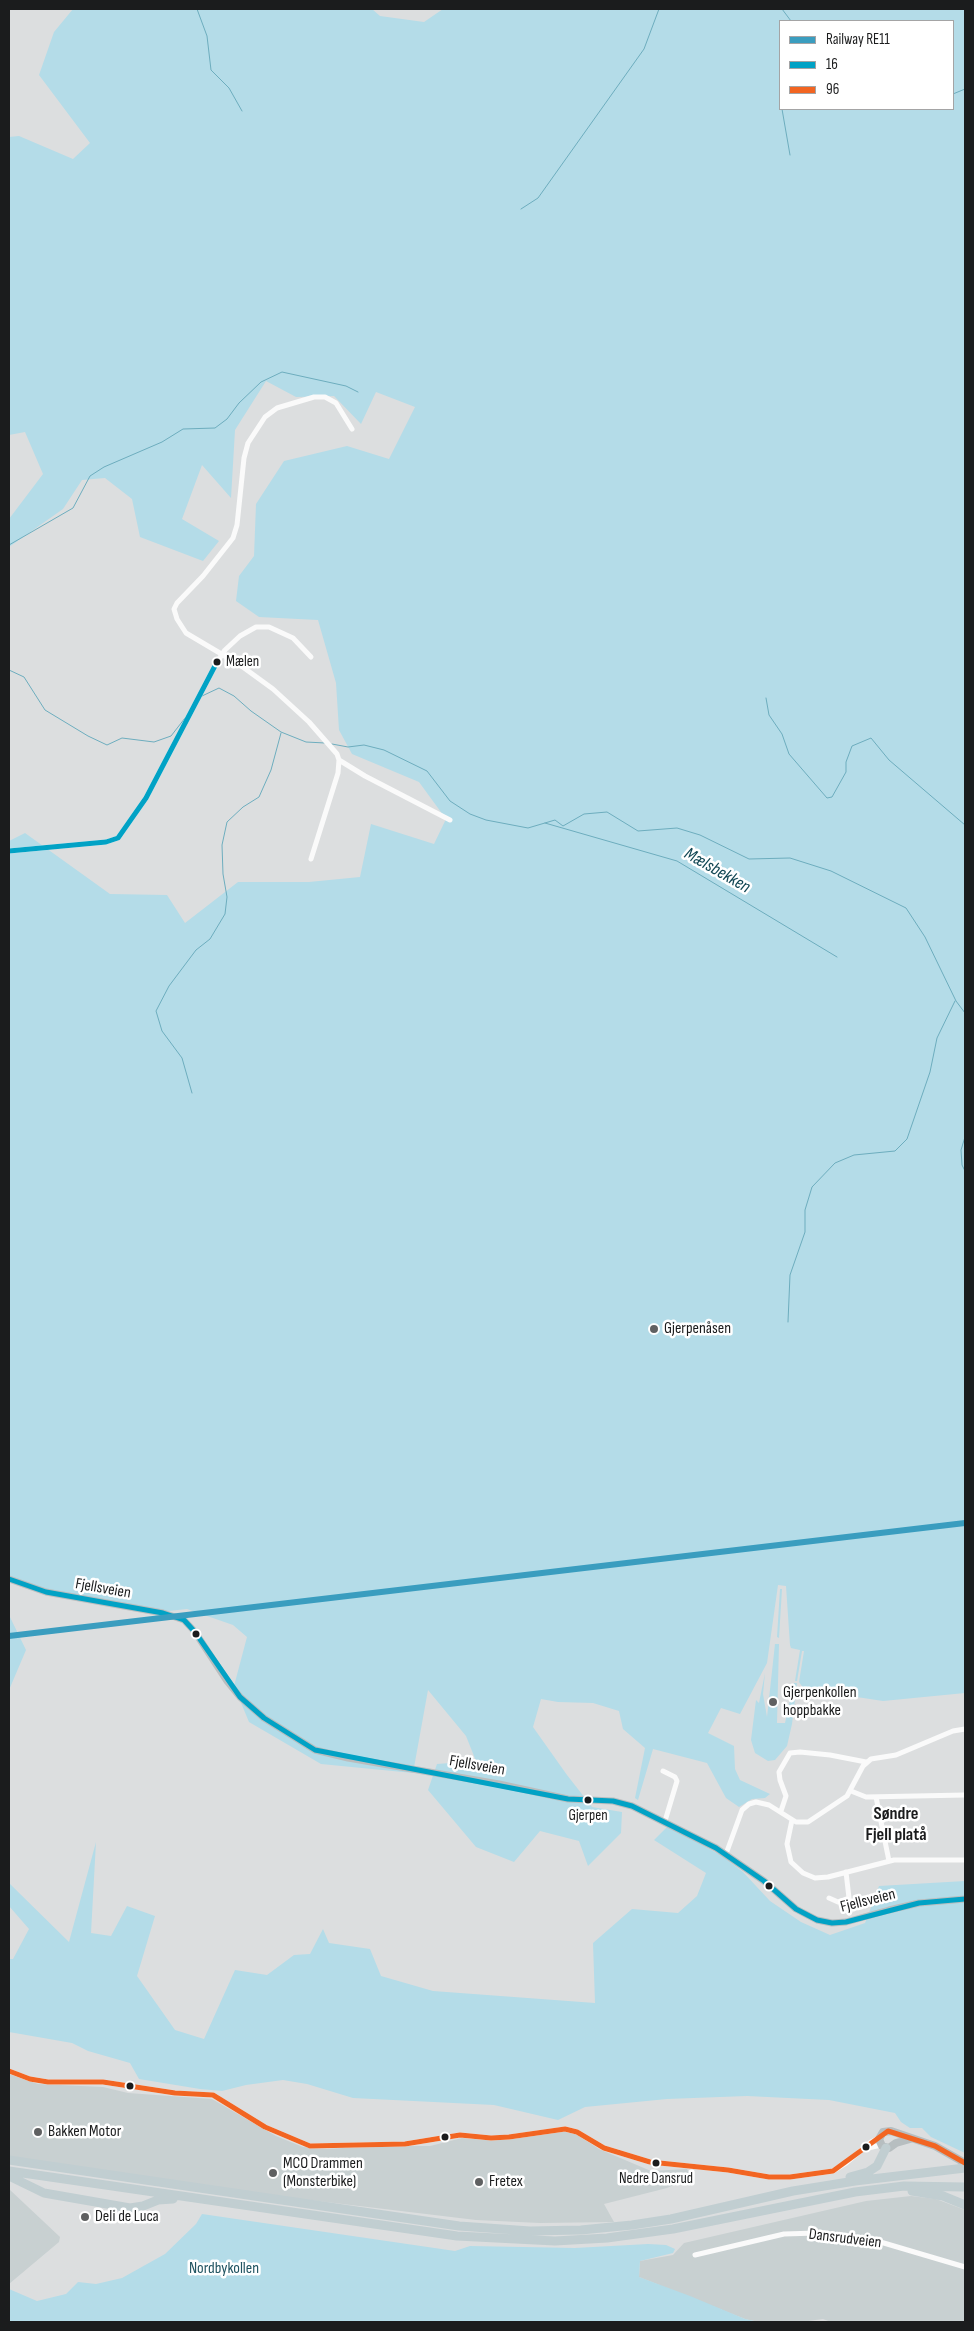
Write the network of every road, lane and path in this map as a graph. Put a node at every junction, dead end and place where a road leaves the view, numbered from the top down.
1 (352, 429) dead end
2 (222, 654) junction
3 (311, 657) dead end
4 (339, 760) junction
5 (450, 820) dead end
6 (9, 851) edge
7 (311, 859) dead end
8 (9, 1579) edge
9 (965, 1729) edge
10 (866, 1762) junction
11 (663, 1772) dead end
12 (851, 1791) junction
13 (965, 1795) edge
14 (876, 1797) junction
15 (781, 1811) junction
16 (792, 1820) junction
17 (665, 1821) junction
18 (726, 1854) junction
19 (965, 1860) edge
20 (889, 1861) junction
21 (846, 1872) junction
22 (828, 1898) dead end
23 (965, 1899) edge
24 (9, 2071) edge
25 (895, 2134) junction
26 (910, 2139) junction
27 (896, 2143) junction
28 (882, 2144) junction
29 (9, 2160) edge
30 (965, 2163) edge
31 (965, 2168) edge
32 (9, 2171) edge
33 (9, 2176) edge
34 (965, 2187) edge
35 (793, 2191) junction
36 (855, 2192) junction
37 (213, 2201) junction
38 (965, 2205) edge
39 (695, 2256) dead end
40 (965, 2267) edge

1 - 2 street
2 - 3 street
2 - 4 street
2 - 6 street
4 - 5 street
4 - 7 street
8 - 17 main road, Fjellsveien
9 - 10 street
10 - 12 street
10 - 15 street
11 - 17 street
12 - 14 street
12 - 16 street
13 - 14 street
14 - 20 street
15 - 16 street
15 - 18 street
16 - 21 street
17 - 18 main road, Fjellsveien
18 - 23 main road, Fjellsveien
19 - 20 street
20 - 21 street
21 - 22 street
24 - 28 street
25 - 26 main road
25 - 27 main road
25 - 28 main road
26 - 27 main road
26 - 30 main road
27 - 28 main road
28 - 35 highway
29 - 35 highway
31 - 35 highway
32 - 37 highway
33 - 37 highway
34 - 36 highway
36 - 37 highway
36 - 38 highway
39 - 40 street, Dansrudveien

